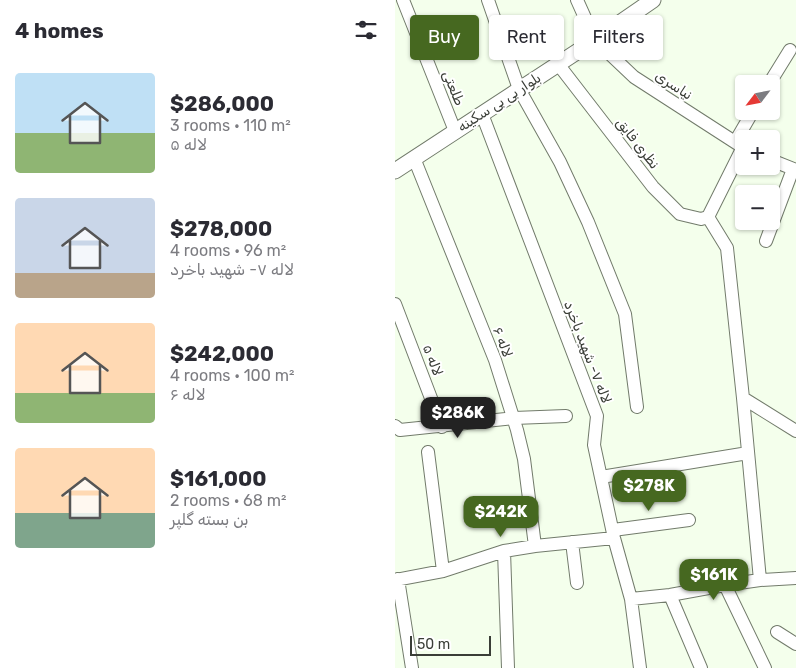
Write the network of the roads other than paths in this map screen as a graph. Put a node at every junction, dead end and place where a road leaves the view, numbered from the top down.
1 (403, 0) edge
2 (488, 0) edge
3 (577, 0) edge
4 (653, 0) edge
5 (584, 15) edge
6 (631, 15) edge
7 (789, 50) dead end
8 (574, 54) edge
9 (616, 60) edge
10 (558, 64) junction
11 (774, 75) edge
12 (519, 89) junction
13 (482, 114) junction
14 (455, 131) junction
15 (735, 143) edge
16 (735, 157) edge
17 (414, 158) junction
18 (780, 164) edge
19 (795, 170) edge
20 (395, 171) edge
21 (709, 217) junction
22 (766, 241) dead end
23 (395, 304) edge
24 (743, 398) junction
25 (637, 407) dead end
26 (567, 416) dead end
27 (514, 418) junction
28 (442, 426) junction
29 (397, 428) edge
30 (796, 431) edge
31 (428, 452) dead end
32 (749, 453) junction
33 (601, 477) junction
34 (689, 520) dead end
35 (613, 534) junction
36 (572, 542) junction
37 (535, 546) junction
38 (504, 551) junction
39 (443, 570) junction
40 (796, 578) edge
41 (397, 579) edge
42 (760, 580) junction
43 (577, 583) dead end
44 (725, 585) junction
45 (670, 595) junction
46 (631, 599) junction
47 (777, 632) dead end
48 (796, 644) edge
49 (412, 668) edge
50 (508, 668) edge
51 (640, 668) edge
52 (701, 668) edge
53 (765, 668) edge

1 - 14 street, طلعتی
2 - 12 street
3 - 5 street
4 - 6 main road, بلوار بی بی سکینه
7 - 11 street
8 - 10 main road, بلوار بی بی سکینه
9 - 15 street, نیاسری
10 - 12 main road, بلوار بی بی سکینه
10 - 21 street, نظری فایق
12 - 13 main road, بلوار بی بی سکینه
12 - 25 street
13 - 14 main road, بلوار بی بی سکینه
13 - 33 street, لاله ۷- شهید باخرد
14 - 17 main road, بلوار بی بی سکینه
16 - 21 street
17 - 20 main road, بلوار بی بی سکینه
17 - 27 street, لاله ۶
18 - 19 street
19 - 22 street
21 - 24 street
23 - 28 street, لاله ۵
24 - 30 street
24 - 32 street
26 - 27 street
27 - 28 street
27 - 37 street, لاله ۶
28 - 29 street
31 - 39 street
32 - 33 street
32 - 42 street
33 - 35 street, لاله ۷- شهید باخرد
34 - 35 street
35 - 36 street
35 - 46 street, لاله ۷- شهید باخرد
36 - 37 street
36 - 43 street
37 - 38 street
38 - 39 street
38 - 50 street
39 - 41 street
40 - 42 street
41 - 49 street
42 - 44 street
44 - 45 street
44 - 53 street
45 - 46 street
45 - 52 street
46 - 51 street, لاله ۷- شهید باخرد
47 - 48 street

